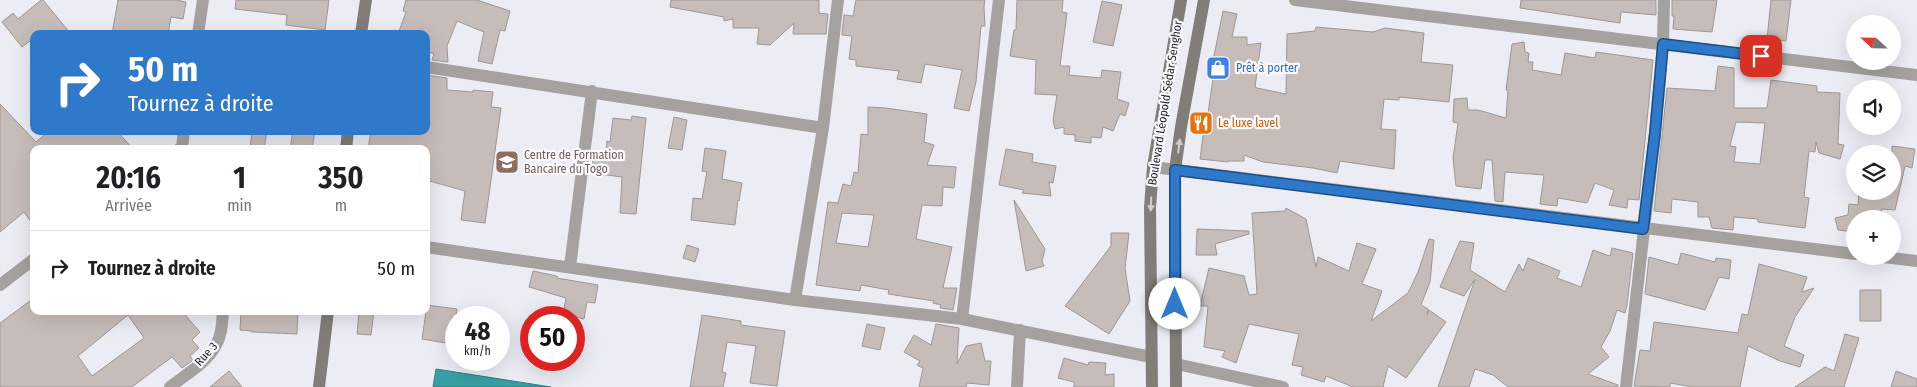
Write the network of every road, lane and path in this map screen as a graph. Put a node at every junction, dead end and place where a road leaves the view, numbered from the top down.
1 (203, 0) edge
2 (366, 0) edge
3 (838, 0) edge
4 (999, 0) edge
5 (1181, 0) edge
6 (1204, 0) edge
7 (1295, 0) edge
8 (1664, 0) edge
9 (199, 30) edge
10 (362, 30) edge
11 (1663, 44) junction
12 (430, 68) edge
13 (1917, 75) edge
14 (592, 91) junction
15 (823, 128) junction
16 (1153, 167) junction
17 (1175, 170) junction
18 (1643, 229) junction
19 (430, 248) edge
20 (1846, 253) edge
21 (1901, 259) edge
22 (1917, 261) edge
23 (30, 262) edge
24 (570, 267) junction
25 (0, 285) edge
26 (795, 300) junction
27 (223, 315) edge
28 (328, 315) edge
29 (962, 319) junction
30 (1020, 330) junction
31 (1151, 357) junction
32 (1176, 364) junction
33 (170, 387) edge
34 (319, 387) edge
35 (1017, 387) edge
36 (1152, 387) edge
37 (1176, 387) edge
38 (1283, 387) edge
39 (1626, 387) edge

1 - 9 street
2 - 10 main road
3 - 15 street
4 - 29 street
5 - 16 main road, Boulevard Léopold Sédar Senghor
17 -> 6 main road, Boulevard Léopold Sédar Senghor
7 - 11 street
8 - 11 street
11 - 13 street
11 - 18 street
12 - 14 street
14 - 15 street
14 - 24 street
15 - 26 street
16 - 17 street
16 -> 31 main road, Boulevard Léopold Sédar Senghor
17 - 18 street
17 - 32 main road, Boulevard Léopold Sédar Senghor
18 - 20 street
18 - 39 street
19 - 24 street
21 - 22 street
23 - 25 street
24 - 26 street
26 - 29 street
27 - 33 street, Rue 3
28 - 34 main road
29 - 30 street
30 - 31 street
30 - 35 street
31 - 36 main road, Boulevard Léopold Sédar Senghor
32 - 37 main road, Boulevard Léopold Sédar Senghor
32 - 38 street

